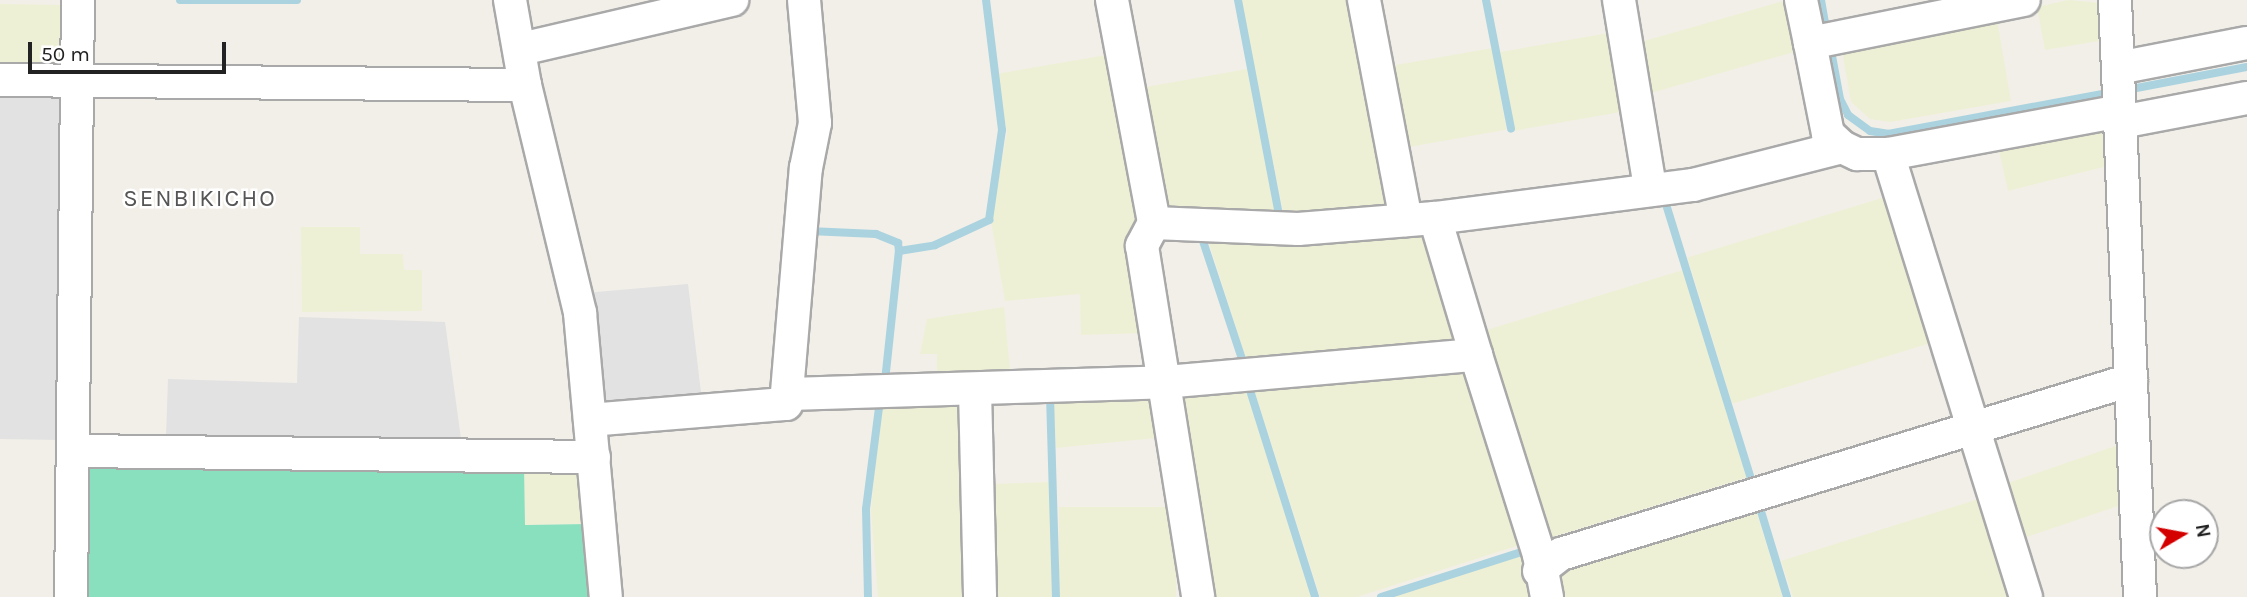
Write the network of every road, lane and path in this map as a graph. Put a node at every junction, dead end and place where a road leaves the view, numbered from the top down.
1 (78, 0) edge
2 (510, 0) edge
3 (732, 0) edge
4 (804, 0) edge
5 (1112, 0) edge
6 (1364, 0) edge
7 (1619, 0) edge
8 (1801, 0) edge
9 (2024, 0) edge
10 (2115, 0) edge
11 (1821, 40) junction
12 (2247, 43) edge
13 (522, 49) junction
14 (0, 80) edge
15 (77, 82) junction
16 (525, 85) junction
17 (2120, 97) junction
18 (2247, 98) edge
19 (1842, 147) junction
20 (1888, 154) junction
21 (1650, 188) junction
22 (1420, 219) junction
23 (1154, 223) junction
24 (1476, 355) junction
25 (2131, 380) junction
26 (1166, 382) junction
27 (975, 390) junction
28 (790, 394) junction
29 (590, 420) junction
30 (1977, 428) junction
31 (74, 451) junction
32 (594, 457) junction
33 (1543, 584) edge
34 (71, 597) edge
35 (606, 597) edge
36 (980, 597) edge
37 (1198, 597) edge
38 (2026, 597) edge
39 (2140, 597) edge

1 - 15 street
2 - 13 street
3 - 13 street
4 - 28 street
5 - 23 street
6 - 22 street
7 - 21 street
8 - 11 street
9 - 11 street
10 - 17 street
11 - 19 street
12 - 17 street
13 - 16 street
14 - 15 street
15 - 16 street
15 - 31 street
16 - 29 street
17 - 18 street
17 - 20 street
17 - 25 street
19 - 20 street
19 - 21 street
20 - 30 street
21 - 22 street
22 - 23 street
22 - 24 street
23 - 26 street
24 - 26 street
24 - 33 street
25 - 30 street
25 - 39 street
26 - 27 street
26 - 37 street
27 - 28 street
27 - 36 street
28 - 29 street
29 - 32 street
30 - 33 street
30 - 38 street
31 - 32 street
31 - 34 street
32 - 35 street

